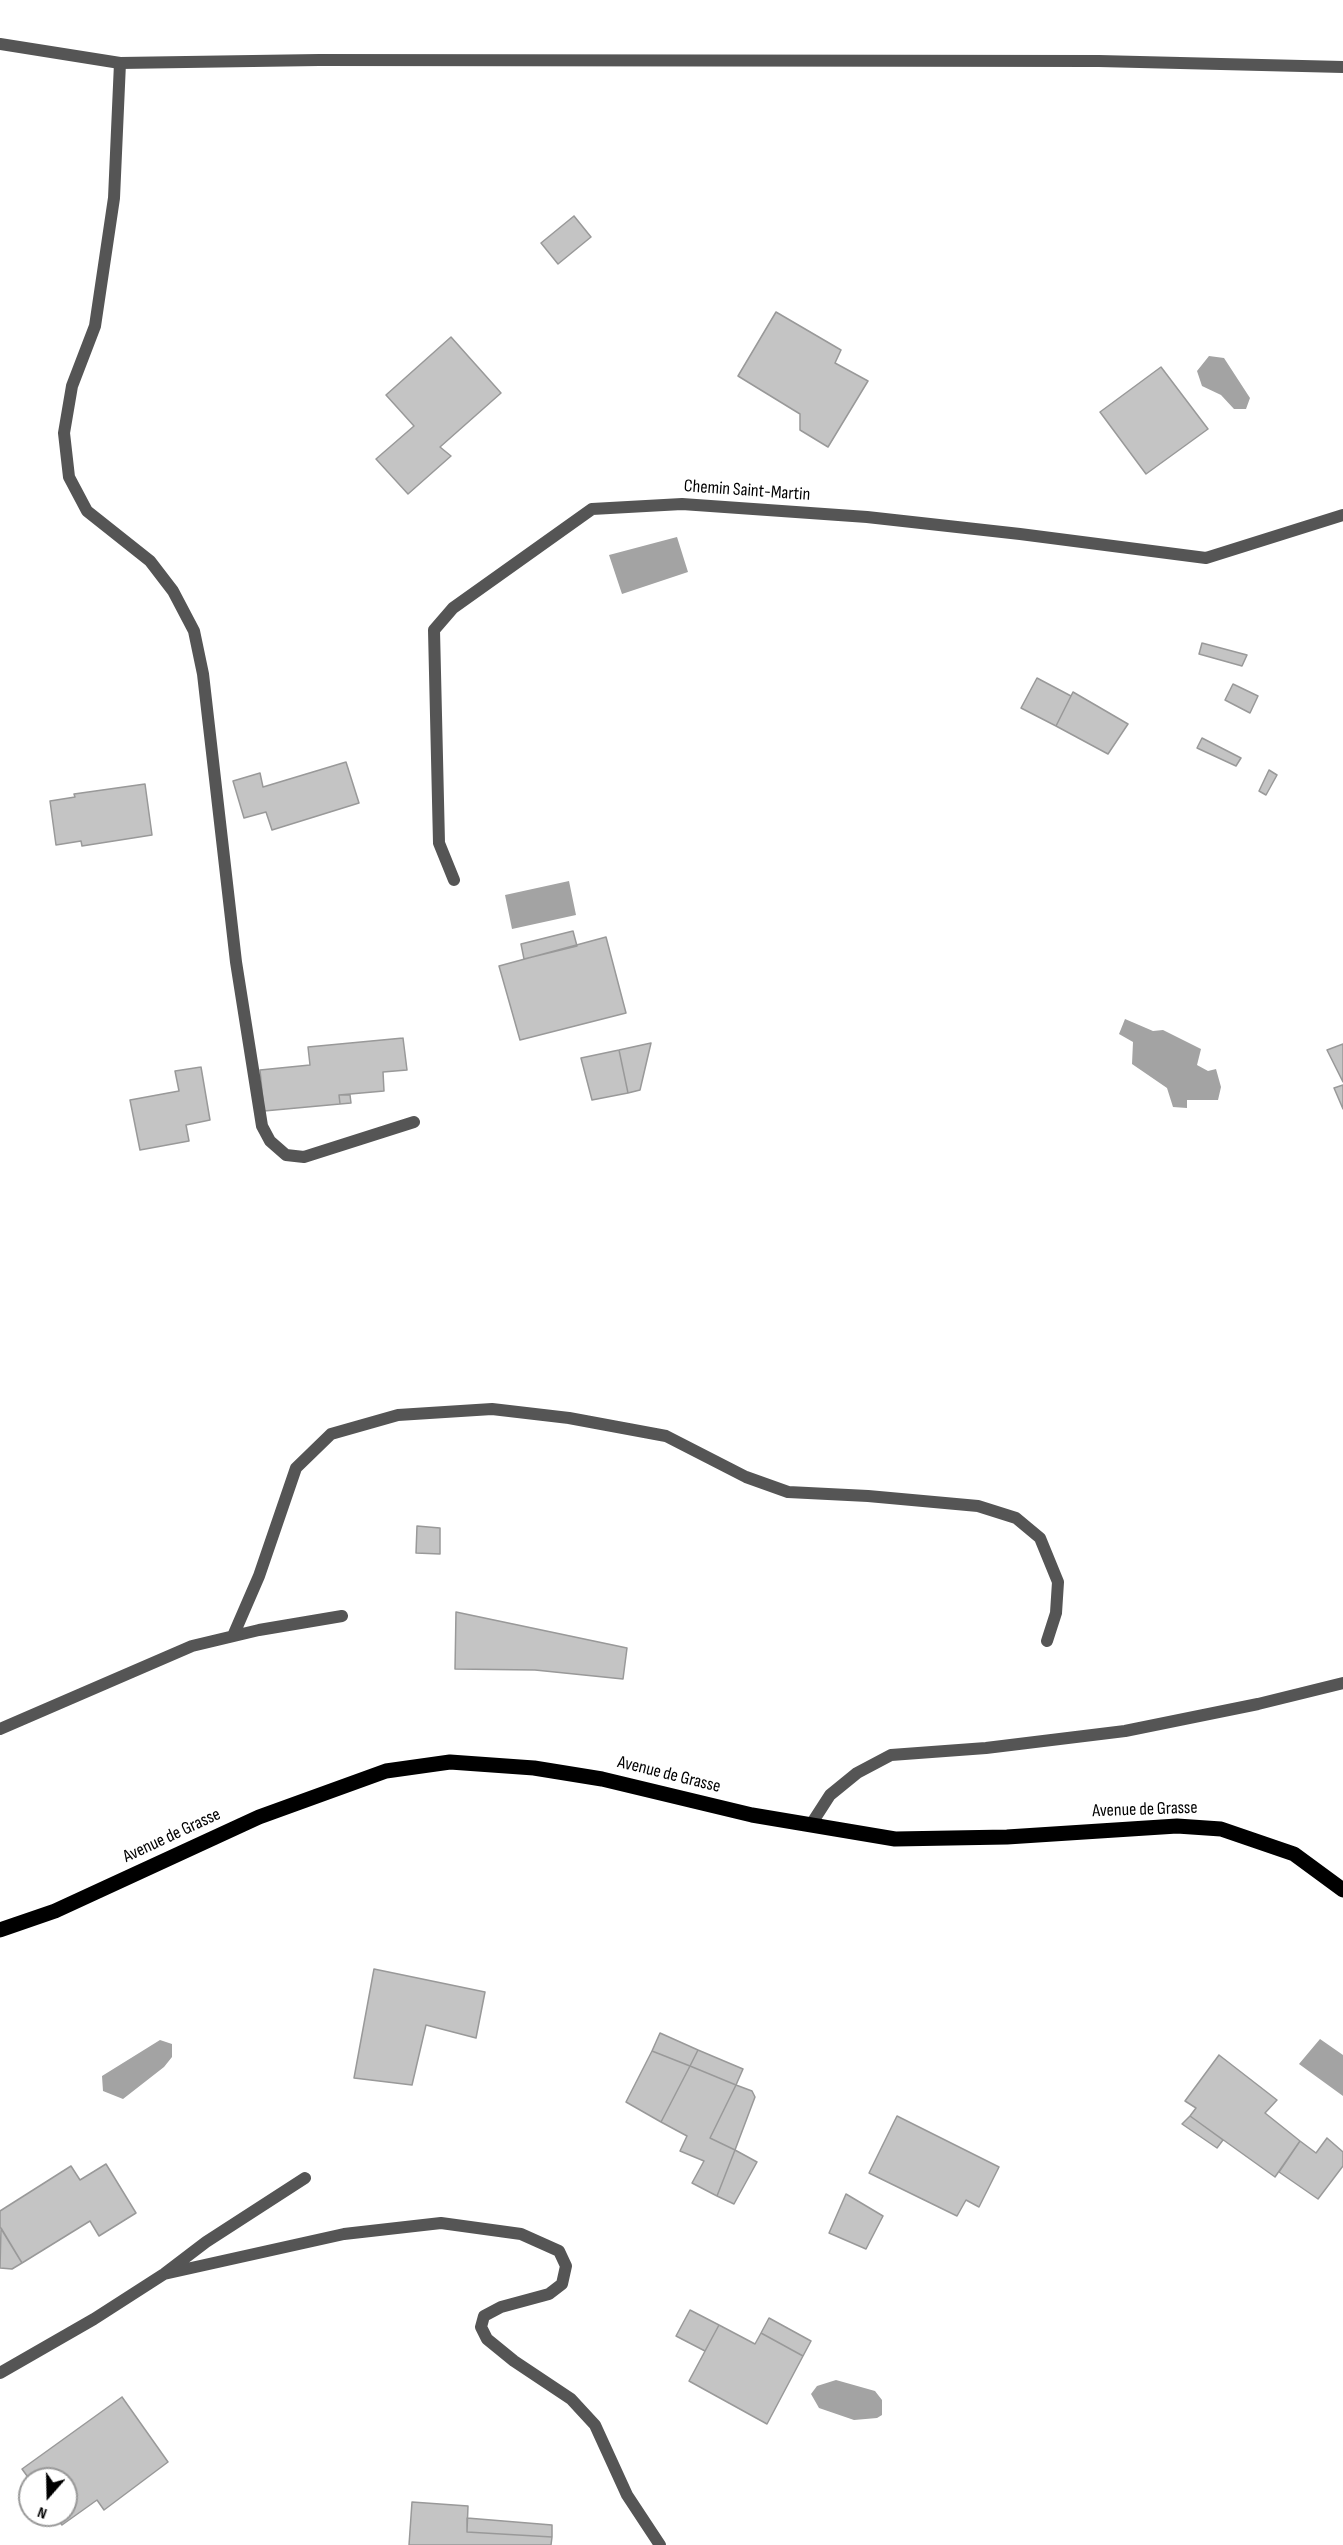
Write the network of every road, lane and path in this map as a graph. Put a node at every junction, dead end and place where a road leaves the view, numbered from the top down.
1 (0, 44) edge
2 (120, 63) junction
3 (1343, 67) edge
4 (1343, 514) edge
5 (454, 880) dead end
6 (414, 1122) dead end
7 (342, 1616) dead end
8 (233, 1636) junction
9 (1047, 1641) dead end
10 (1343, 1683) edge
11 (0, 1729) edge
12 (810, 1826) junction
13 (1343, 1890) edge
14 (0, 1930) edge
15 (305, 2178) dead end
16 (164, 2274) junction
17 (0, 2373) edge
18 (660, 2545) edge

1 - 2 street
2 - 3 street
2 - 6 street
4 - 5 street, Chemin Saint-Martin
7 - 8 street
8 - 9 street
8 - 11 street
10 - 12 street
12 - 13 main road, Avenue de Grasse
12 - 14 main road, Avenue de Grasse
15 - 16 street
16 - 17 street
16 - 18 street

